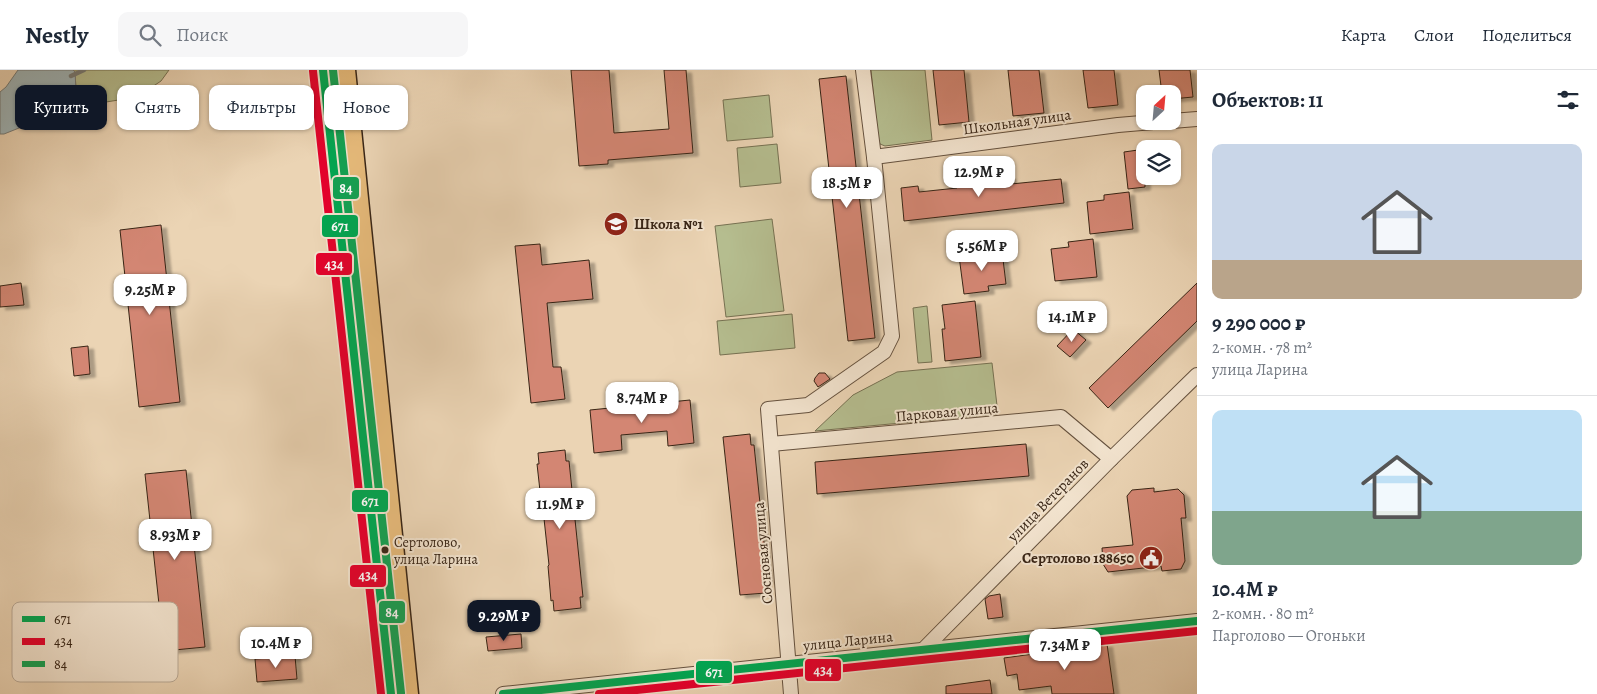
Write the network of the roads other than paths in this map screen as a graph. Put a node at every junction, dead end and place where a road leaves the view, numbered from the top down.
1 (324, 70) edge
2 (344, 70) edge
3 (863, 70) edge
4 (1197, 119) edge
5 (1181, 120) edge
6 (1136, 123) edge
7 (874, 157) junction
8 (1197, 375) edge
9 (771, 444) junction
10 (1110, 459) junction
11 (1197, 621) edge
12 (924, 649) junction
13 (788, 664) junction
14 (391, 694) edge
15 (407, 694) edge
16 (503, 694) edge
17 (791, 694) edge

1 - 14 main road
2 - 15 main road
3 - 7 street
4 - 5 street
6 - 7 street, Школьная улица
7 - 9 street, Сосновая улица
8 - 10 street, улица Ветеранов
9 - 10 street, Парковая улица
9 - 13 street, Сосновая улица
10 - 12 street, улица Ветеранов
11 - 12 street, улица Ларина
12 - 13 street, улица Ларина
13 - 16 street, улица Ларина
13 - 17 street, Сосновая улица

